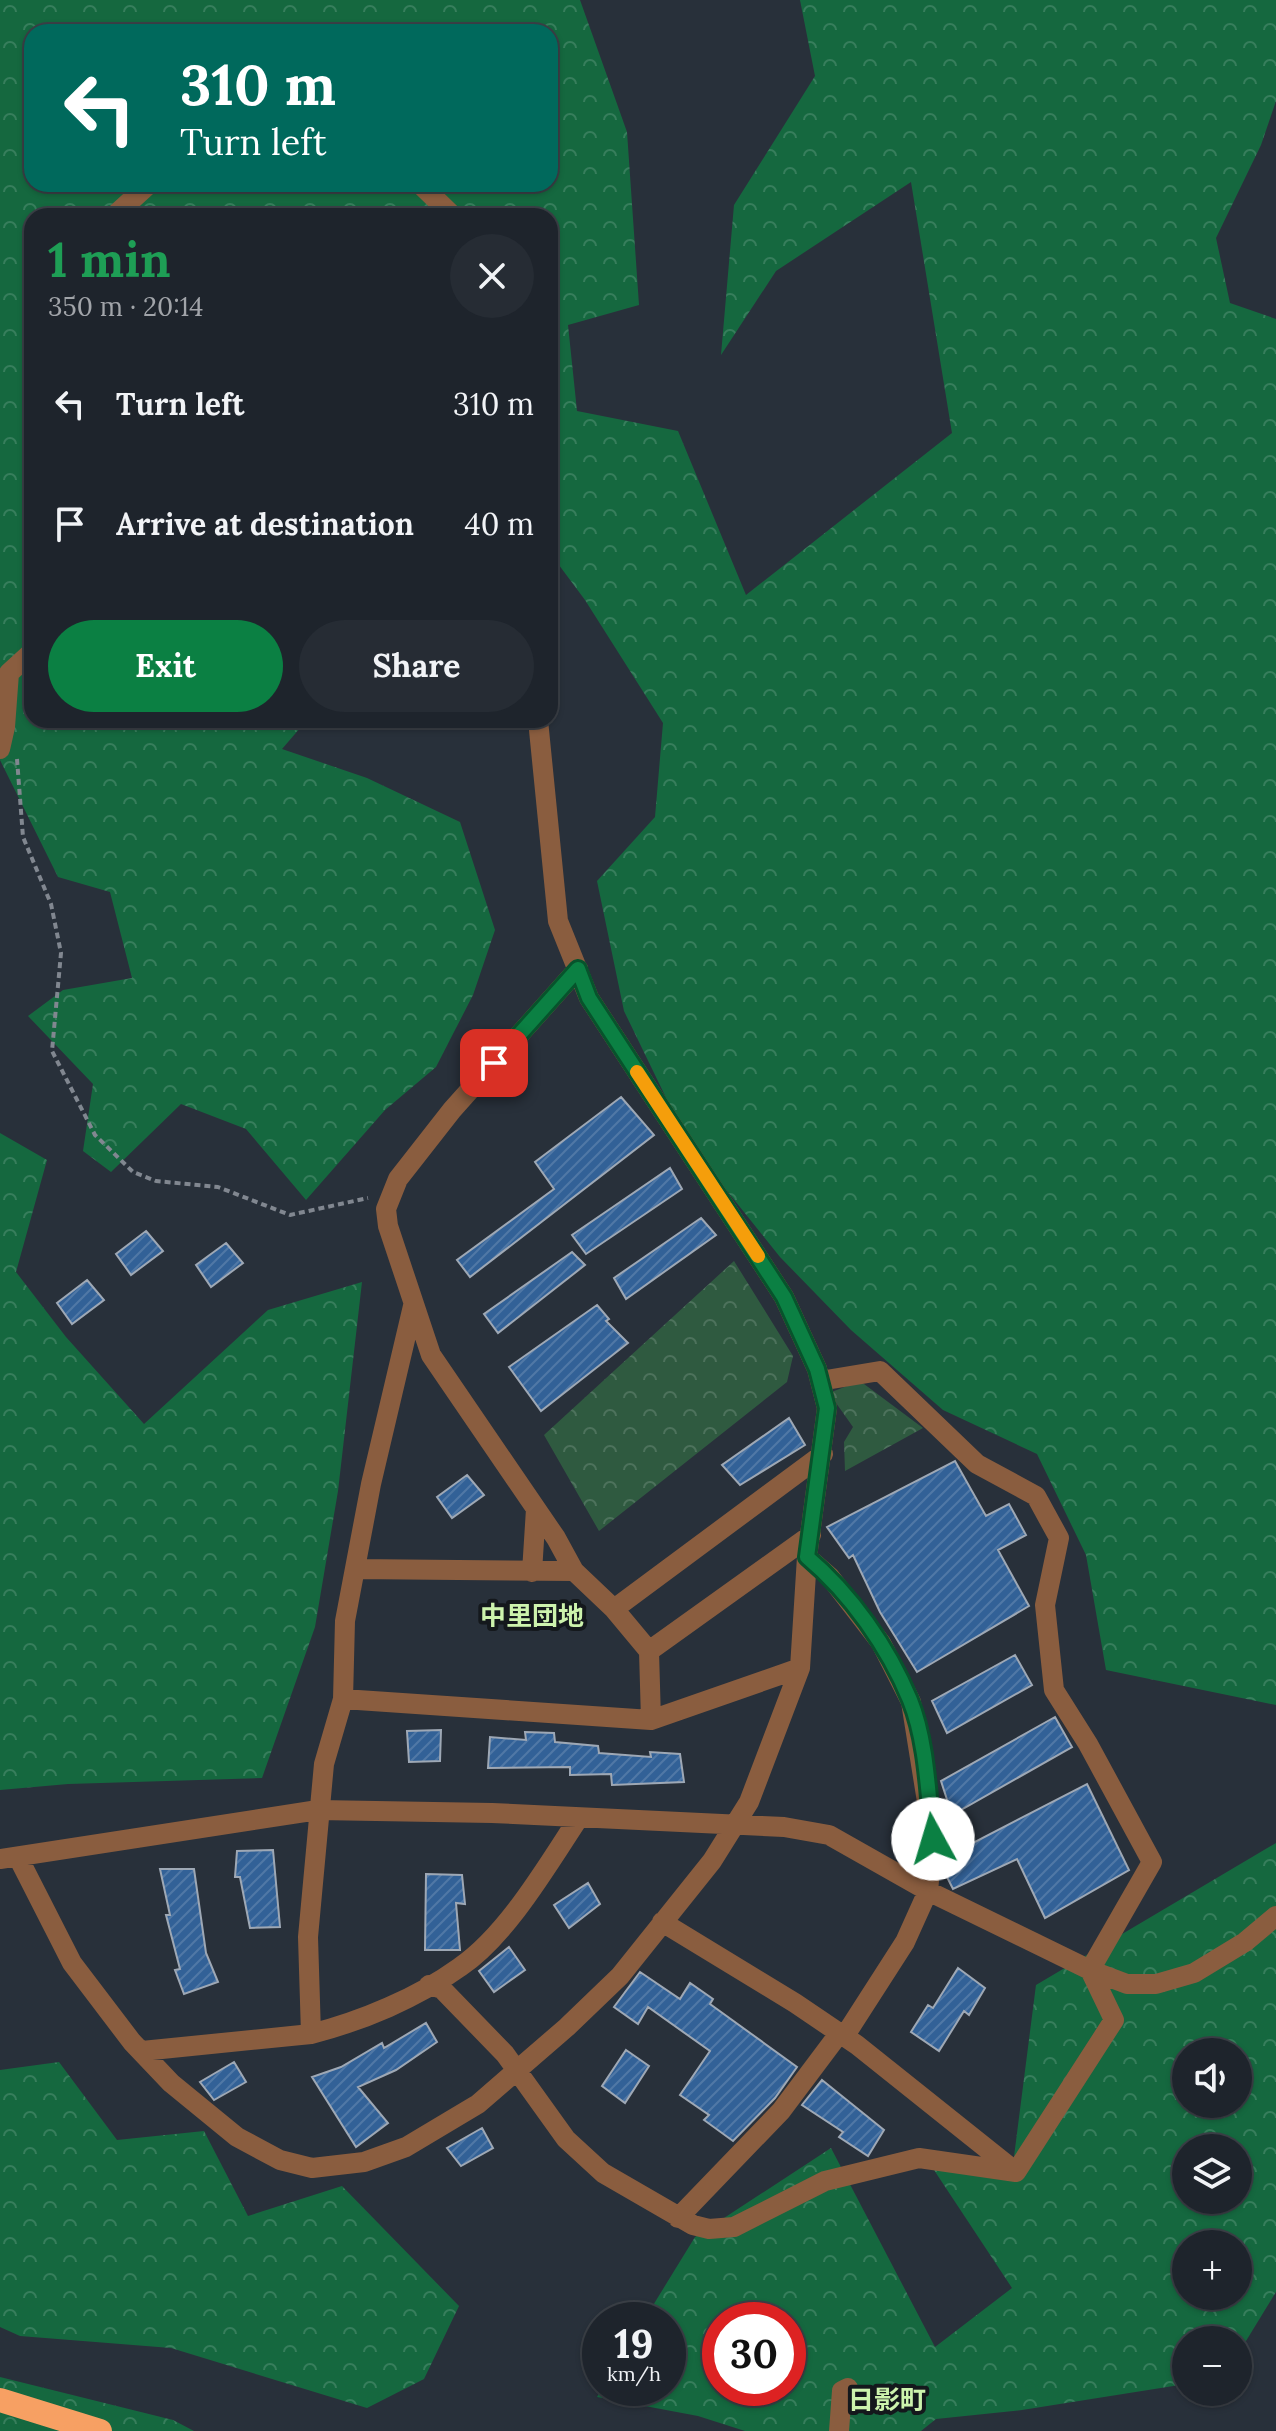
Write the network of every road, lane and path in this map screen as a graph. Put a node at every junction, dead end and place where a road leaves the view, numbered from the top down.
1 (140, 192) edge
2 (428, 192) edge
3 (123, 208) edge
4 (445, 208) edge
5 (24, 659) edge
6 (6, 720) junction
7 (539, 728) edge
8 (0, 749) edge
9 (578, 969) junction
10 (390, 1194) junction
11 (413, 1306) junction
12 (820, 1381) junction
13 (823, 1454) junction
14 (536, 1509) junction
15 (811, 1535) junction
16 (807, 1557) junction
17 (355, 1569) junction
18 (574, 1571) junction
19 (532, 1572) junction
20 (614, 1609) junction
21 (649, 1651) junction
22 (800, 1668) junction
23 (343, 1699) junction
24 (651, 1720) junction
25 (318, 1810) junction
26 (578, 1819) junction
27 (737, 1823) junction
28 (9, 1858) edge
29 (928, 1891) junction
30 (1276, 1916) edge
31 (662, 1922) junction
32 (1090, 1970) junction
33 (429, 1985) junction
34 (311, 2034) junction
35 (841, 2036) junction
36 (142, 2051) junction
37 (517, 2070) junction
38 (1016, 2172) junction
39 (678, 2218) junction
40 (848, 2388) dead end
41 (0, 2400) edge
42 (100, 2431) edge
43 (839, 2431) edge

1 - 3 street
2 - 4 street
5 - 6 street
6 - 8 street
6 - 10 path
7 - 9 street
9 - 10 street
9 - 12 street
10 - 11 street
11 - 14 street
11 - 17 street
12 - 13 street
12 - 32 street
13 - 15 street
13 - 20 street
14 - 18 street
14 - 19 street
15 - 16 street
15 - 21 street
16 - 22 street
16 - 29 street
17 - 19 street
17 - 23 street
18 - 19 street
18 - 20 street
20 - 21 street
21 - 24 street
22 - 24 street
22 - 27 street
23 - 24 street
23 - 25 street
25 - 26 street
25 - 28 street
25 - 34 street
26 - 27 street
26 - 33 street
27 - 29 street
27 - 31 street
28 - 36 street
29 - 32 street
29 - 35 street
30 - 32 street
31 - 35 street
31 - 37 street
32 - 38 street
33 - 34 street
33 - 37 street
34 - 36 street
35 - 38 street
35 - 39 street
36 - 37 street
37 - 39 street
38 - 39 street
40 - 43 street
41 - 42 highway

